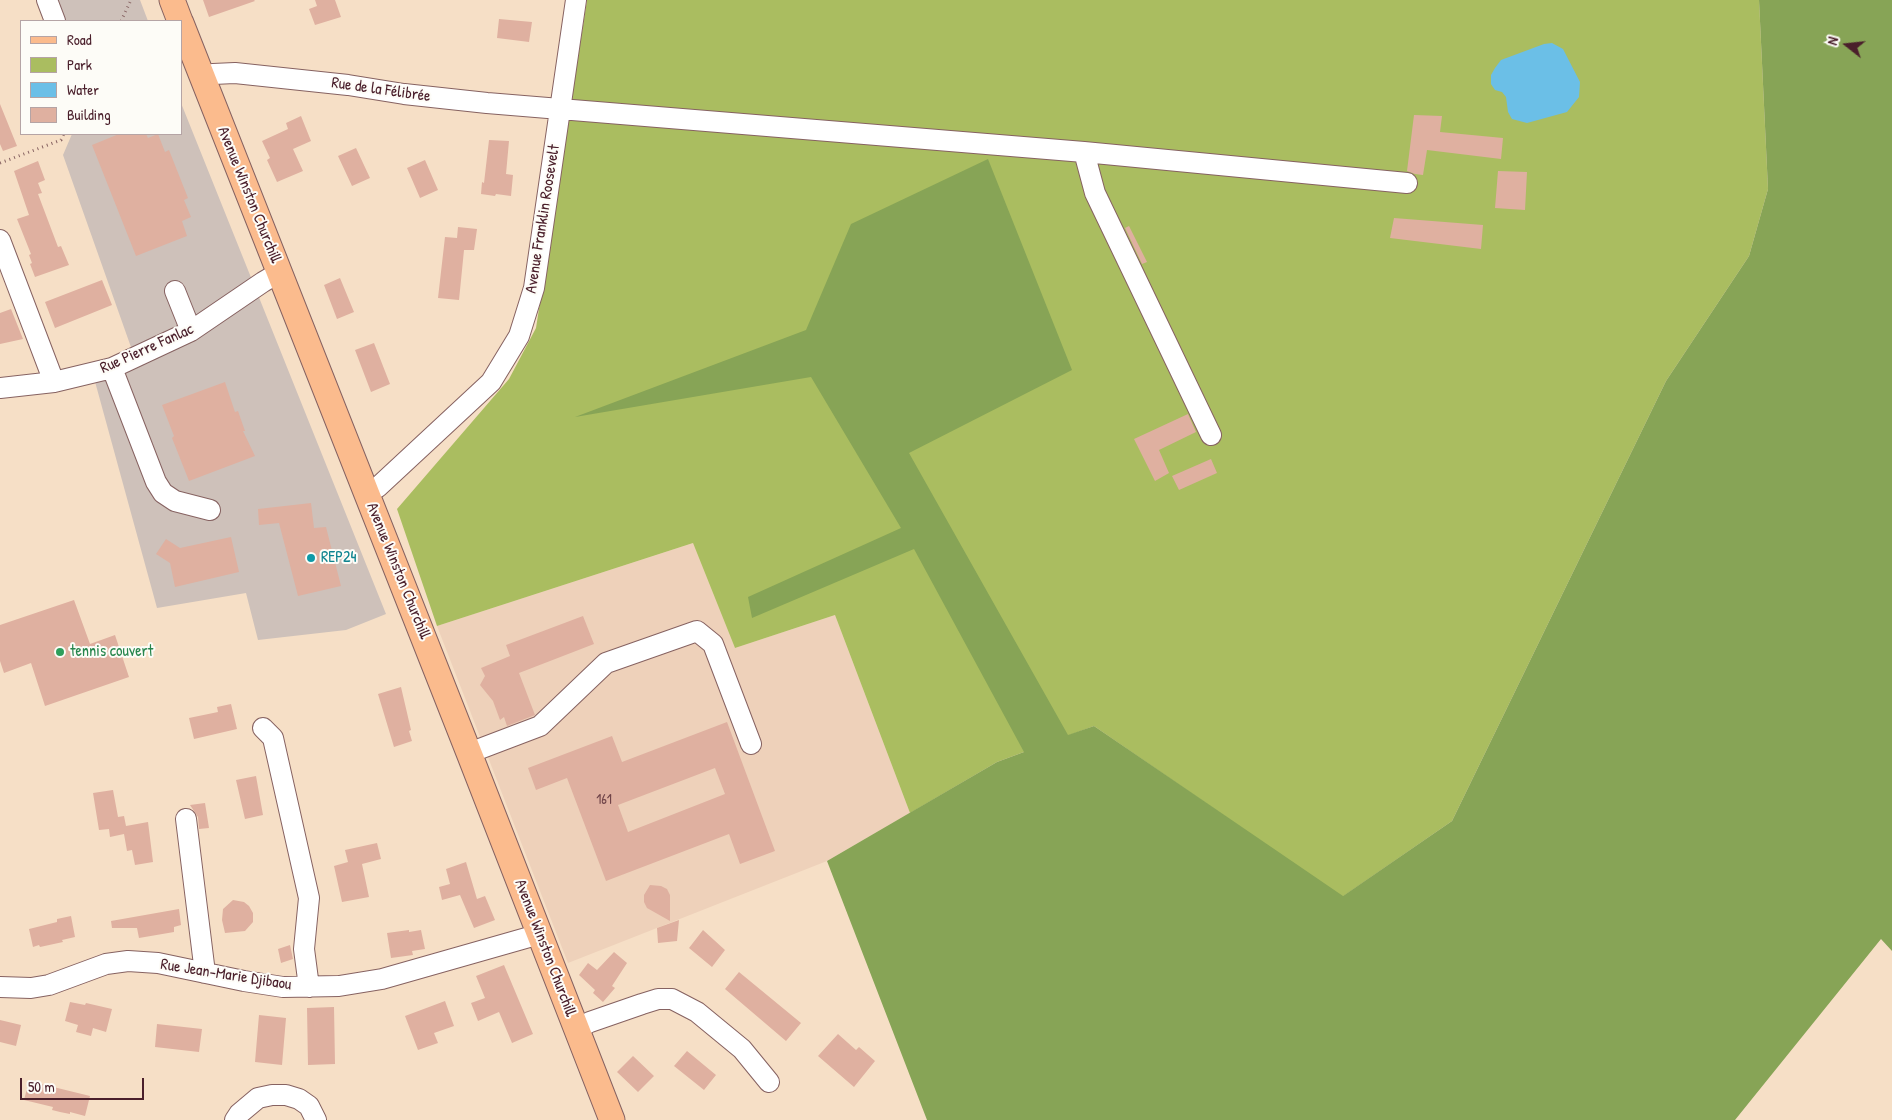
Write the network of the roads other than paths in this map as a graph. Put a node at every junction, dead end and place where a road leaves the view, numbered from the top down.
1 (47, 0) edge
2 (172, 0) edge
3 (576, 0) edge
4 (55, 20) edge
5 (180, 20) edge
6 (182, 25) edge
7 (203, 79) junction
8 (560, 108) junction
9 (1084, 152) junction
10 (1407, 182) dead end
11 (0, 240) edge
12 (280, 272) junction
13 (175, 291) dead end
14 (191, 331) junction
15 (112, 368) junction
16 (54, 382) junction
17 (0, 388) edge
18 (1211, 436) dead end
19 (366, 493) junction
20 (210, 510) dead end
21 (263, 728) dead end
22 (751, 744) dead end
23 (469, 753) junction
24 (186, 819) dead end
25 (540, 934) junction
26 (205, 973) junction
27 (0, 987) edge
28 (309, 987) junction
29 (576, 1028) junction
30 (769, 1082) dead end
31 (235, 1120) edge
32 (316, 1120) edge
33 (612, 1120) edge

1 - 4 street
2 - 5 main road, Avenue Winston Churchill
3 - 8 street, Avenue Franklin Roosevelt
6 - 7 main road, Avenue Winston Churchill
7 - 8 street, Rue de la Félibrée
7 - 12 main road, Avenue Winston Churchill
8 - 9 street, Rue de la Félibrée
8 - 19 street, Avenue Franklin Roosevelt
9 - 10 street, Rue de la Félibrée
9 - 18 street
11 - 16 street
12 - 14 street, Rue Pierre Fanlac
12 - 19 main road, Avenue Winston Churchill
13 - 14 street
14 - 15 street, Rue Pierre Fanlac
15 - 16 street, Rue Pierre Fanlac
15 - 20 street
16 - 17 street, Rue Pierre Fanlac
19 - 23 main road, Avenue Winston Churchill
21 - 28 street
22 - 23 street
23 - 25 main road, Avenue Winston Churchill
24 - 26 street
25 - 28 street, Rue Jean-Marie Djibaou
25 - 29 main road, Avenue Winston Churchill
26 - 27 street, Rue Jean-Marie Djibaou
26 - 28 street, Rue Jean-Marie Djibaou
29 - 30 street
29 - 33 main road, Avenue Winston Churchill
31 - 32 street

